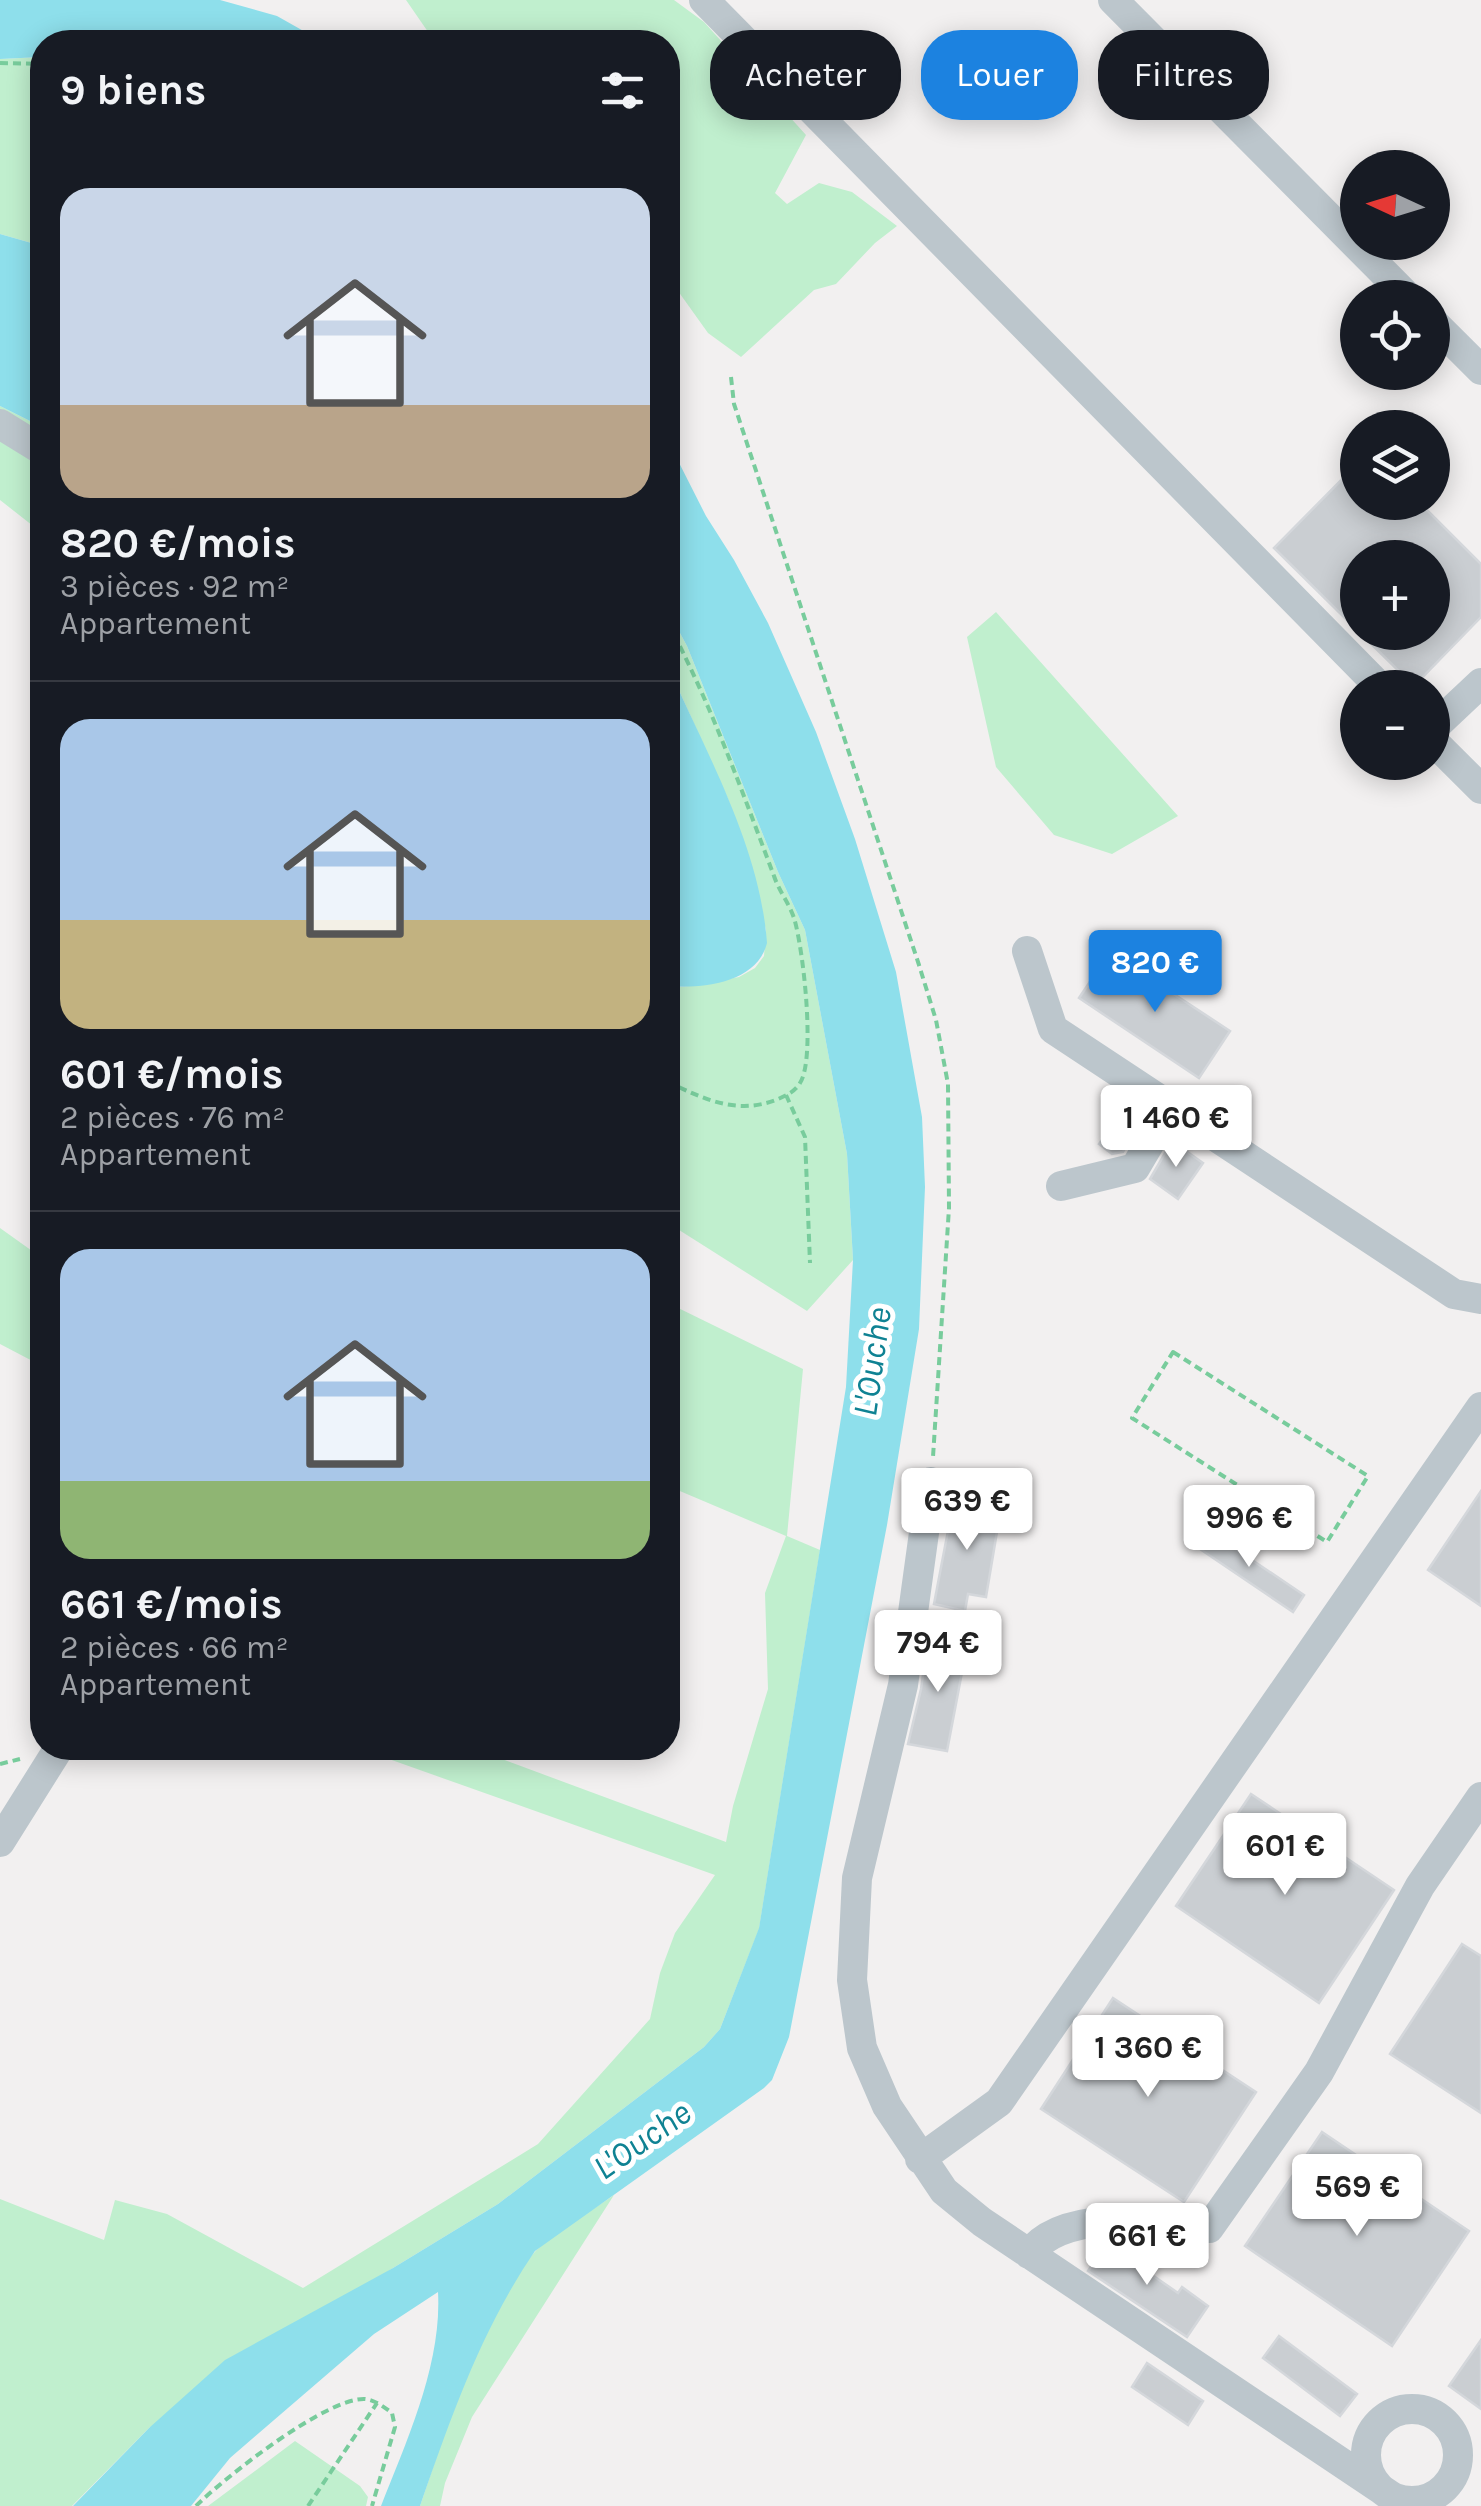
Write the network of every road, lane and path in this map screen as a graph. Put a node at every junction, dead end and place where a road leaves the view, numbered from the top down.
1 (704, 0) edge
2 (1113, 0) edge
3 (0, 62) edge
4 (30, 63) edge
5 (1391, 280) edge
6 (1450, 339) edge
7 (1481, 370) edge
8 (731, 377) dead end
9 (0, 424) edge
10 (30, 443) edge
11 (680, 649) edge
12 (1363, 670) edge
13 (1481, 682) edge
14 (1450, 711) edge
15 (1450, 758) edge
16 (1481, 789) edge
17 (1028, 951) dead end
18 (680, 1087) edge
19 (786, 1095) junction
20 (1172, 1105) junction
21 (1061, 1186) dead end
22 (810, 1263) dead end
23 (1481, 1300) edge
24 (1481, 1407) edge
25 (1269, 1413) joint
26 (932, 1482) joint
27 (51, 1760) edge
28 (1481, 1797) edge
29 (0, 1842) edge
30 (920, 2159) junction
31 (1029, 2254) junction
32 (377, 2403) junction
33 (1469, 2448) edge
34 (1395, 2499) edge
35 (196, 2506) edge
36 (308, 2506) edge
37 (372, 2506) edge

1 - 12 lane
2 - 5 lane
3 - 4 path
6 - 7 lane
8 - 26 path
9 - 10 lane
11 - 19 path
13 - 14 lane
15 - 16 lane
17 - 20 lane
18 - 19 path
19 - 22 path
20 - 21 lane
20 - 23 lane
24 - 30 lane
25 - 25 path
26 - 30 lane
27 - 29 lane
28 - 31 lane
30 - 31 lane
31 - 34 lane
32 - 35 path
32 - 36 path
32 - 37 path
33 - 34 lane
33 - 34 lane

